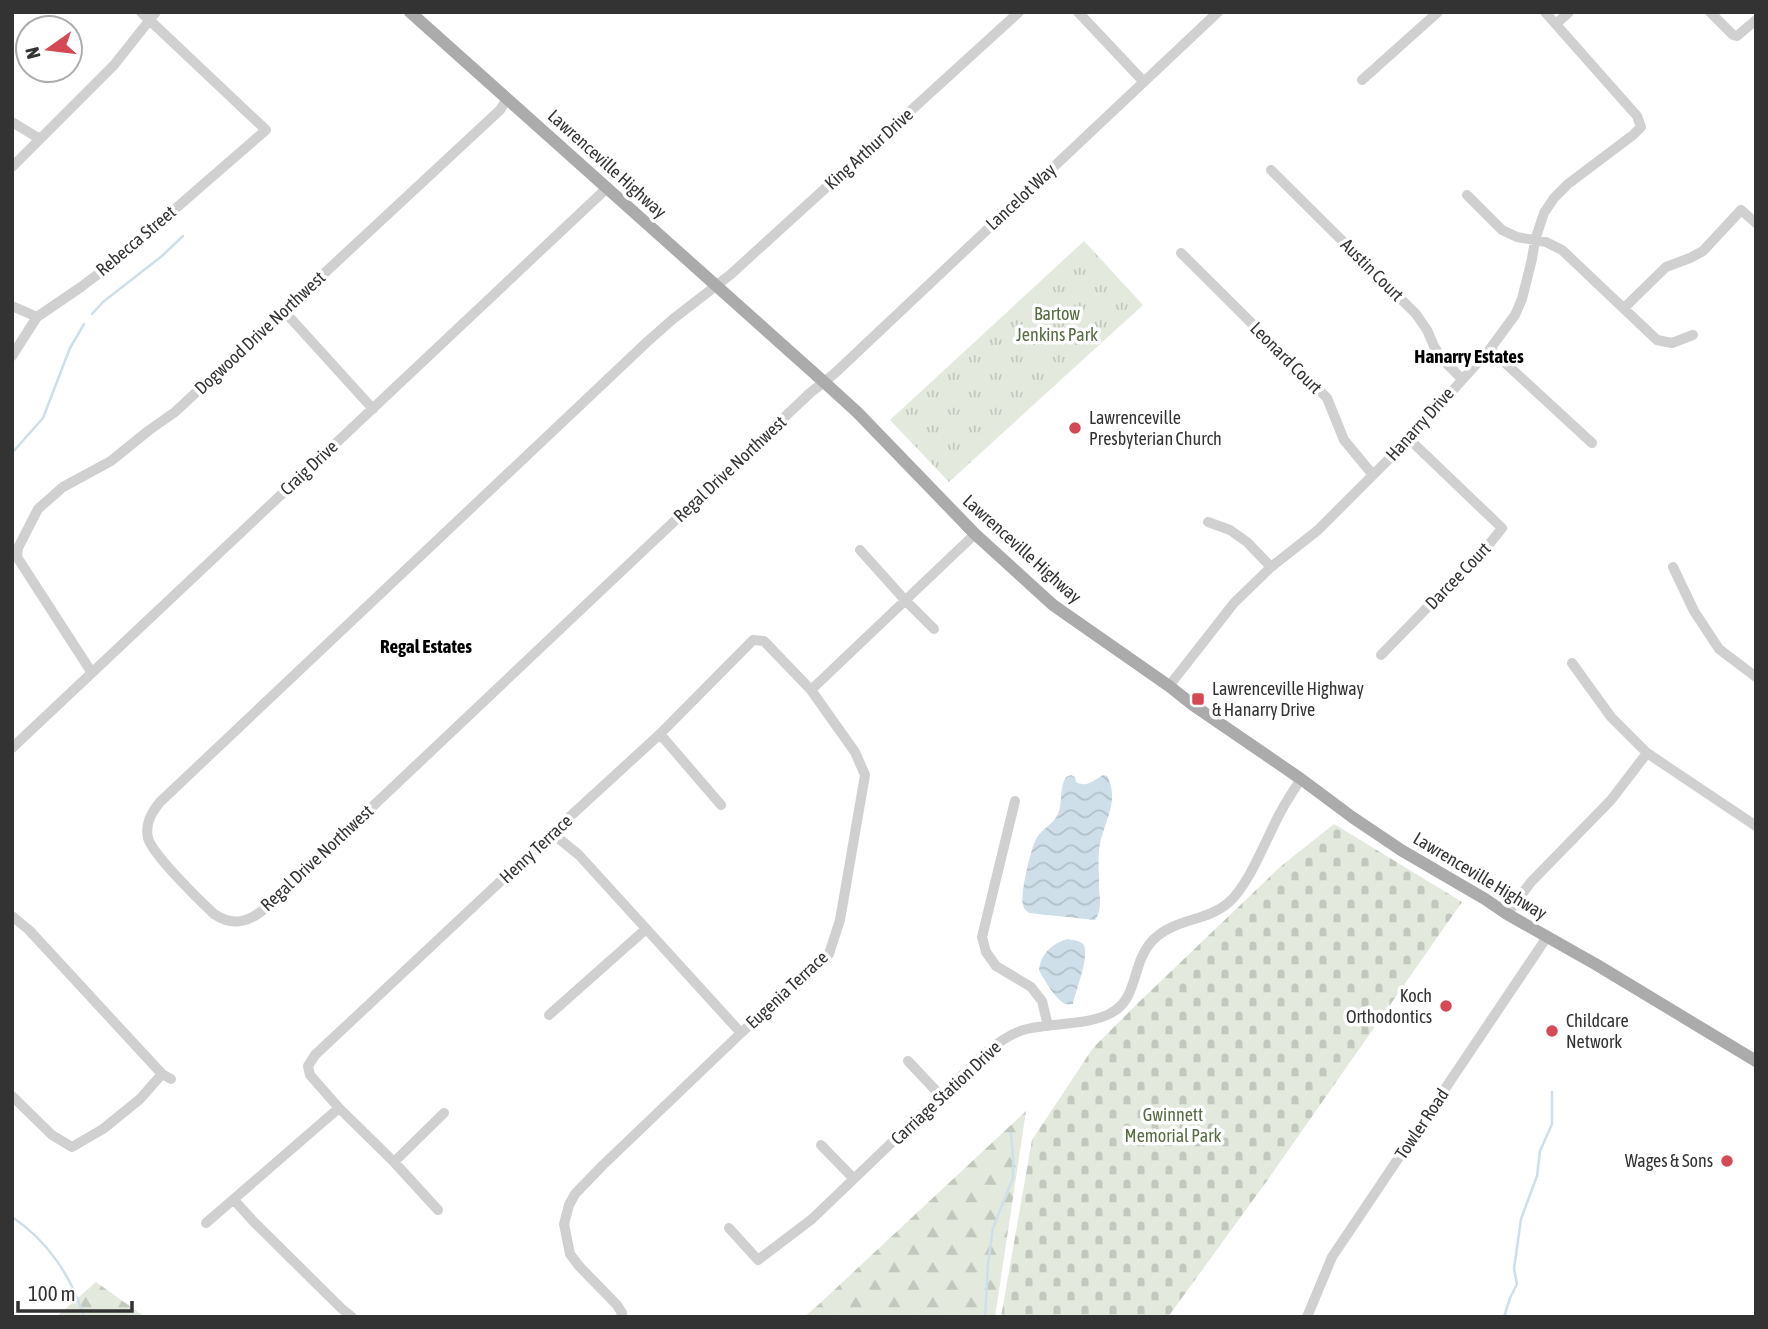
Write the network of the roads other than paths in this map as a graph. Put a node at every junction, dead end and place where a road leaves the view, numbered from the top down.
1 (141, 12) edge
2 (410, 12) edge
3 (1019, 12) edge
4 (1078, 12) edge
5 (1218, 12) edge
6 (1438, 12) edge
7 (1545, 12) edge
8 (1569, 12) edge
9 (1710, 12) edge
10 (154, 17) edge
11 (1756, 20) edge
12 (1556, 24) junction
13 (1362, 80) dead end
14 (1144, 82) junction
15 (507, 99) junction
16 (12, 122) edge
17 (40, 139) junction
18 (12, 167) edge
19 (1271, 170) dead end
20 (607, 188) junction
21 (1466, 195) dead end
22 (1756, 223) edge
23 (1535, 240) junction
24 (1181, 253) dead end
25 (718, 285) junction
26 (12, 306) edge
27 (1623, 308) junction
28 (284, 311) junction
29 (37, 317) junction
30 (1693, 335) dead end
31 (1490, 349) junction
32 (12, 356) edge
33 (1462, 379) junction
34 (824, 382) junction
35 (373, 409) junction
36 (1409, 439) junction
37 (1592, 443) dead end
38 (1373, 475) junction
39 (1209, 522) dead end
40 (975, 534) junction
41 (860, 550) dead end
42 (14, 558) edge
43 (1271, 567) junction
44 (1672, 567) dead end
45 (904, 599) junction
46 (934, 629) dead end
47 (738, 655) joint
48 (1381, 655) dead end
49 (1572, 663) dead end
50 (92, 673) junction
51 (1756, 677) edge
52 (1169, 686) junction
53 (810, 690) junction
54 (660, 734) junction
55 (12, 748) edge
56 (1647, 753) junction
57 (1301, 779) junction
58 (1015, 801) dead end
59 (721, 805) dead end
60 (1756, 826) edge
61 (552, 833) junction
62 (1507, 914) junction
63 (12, 916) edge
64 (646, 929) junction
65 (1547, 937) junction
66 (549, 1016) dead end
67 (1048, 1026) junction
68 (741, 1033) junction
69 (908, 1061) dead end
70 (1756, 1061) edge
71 (12, 1096) edge
72 (941, 1096) junction
73 (340, 1108) junction
74 (444, 1113) dead end
75 (821, 1145) dead end
76 (394, 1162) junction
77 (854, 1179) junction
78 (234, 1200) junction
79 (439, 1210) dead end
80 (206, 1223) dead end
81 (729, 1228) dead end
82 (352, 1317) edge
83 (621, 1317) edge
84 (1307, 1317) edge

1 - 10 street
2 - 15 main road, Lawrenceville Highway
3 - 25 street, King Arthur Drive
4 - 14 street
5 - 14 street, Lancelot Way
6 - 13 street
7 - 12 street, Hanarry Drive
8 - 12 street
9 - 11 street
10 - 17 street
10 - 29 street, Rebecca Street
12 - 23 street, Hanarry Drive
14 - 34 street, Lancelot Way
15 - 20 main road, Lawrenceville Highway
15 - 28 street, Dogwood Drive Northwest
16 - 17 street
17 - 18 street
19 - 33 street, Austin Court
20 - 25 main road, Lawrenceville Highway
20 - 35 street, Craig Drive
21 - 23 street
22 - 27 street
23 - 27 street
23 - 31 street, Hanarry Drive
24 - 38 street, Leonard Court
25 - 34 main road, Lawrenceville Highway
25 - 34 street, Regal Drive Northwest
26 - 29 street
27 - 30 street
28 - 35 street
28 - 42 street, Dogwood Drive Northwest
29 - 32 street, Rebecca Street
31 - 33 street, Hanarry Drive
31 - 37 street
33 - 36 street, Hanarry Drive
34 - 40 main road, Lawrenceville Highway
35 - 50 street, Craig Drive
36 - 38 street, Hanarry Drive
36 - 48 street, Darcee Court
38 - 43 street, Hanarry Drive
39 - 43 street
40 - 45 street
40 - 52 main road, Lawrenceville Highway
41 - 45 street
42 - 50 street
43 - 52 street, Hanarry Drive
44 - 51 street
45 - 46 street
45 - 53 street
47 - 53 street, Eugenia Terrace
47 - 54 street, Henry Terrace
49 - 56 street
50 - 55 street, Craig Drive
52 - 57 main road, Lawrenceville Highway
53 - 68 street, Eugenia Terrace
54 - 59 street
54 - 61 street, Henry Terrace
56 - 60 street
56 - 62 street
57 - 62 main road, Lawrenceville Highway
57 - 67 street, Carriage Station Drive
58 - 67 street
61 - 64 street
61 - 73 street, Henry Terrace
62 - 65 main road, Lawrenceville Highway
63 - 71 street
64 - 66 street
64 - 68 street
65 - 70 main road, Lawrenceville Highway
65 - 84 street, Towler Road
67 - 72 street, Carriage Station Drive
68 - 83 street, Eugenia Terrace
69 - 72 street
72 - 77 street, Carriage Station Drive
73 - 76 street
73 - 78 street
74 - 76 street
75 - 77 street
76 - 79 street
77 - 81 street, Carriage Station Drive
78 - 80 street
78 - 82 street

